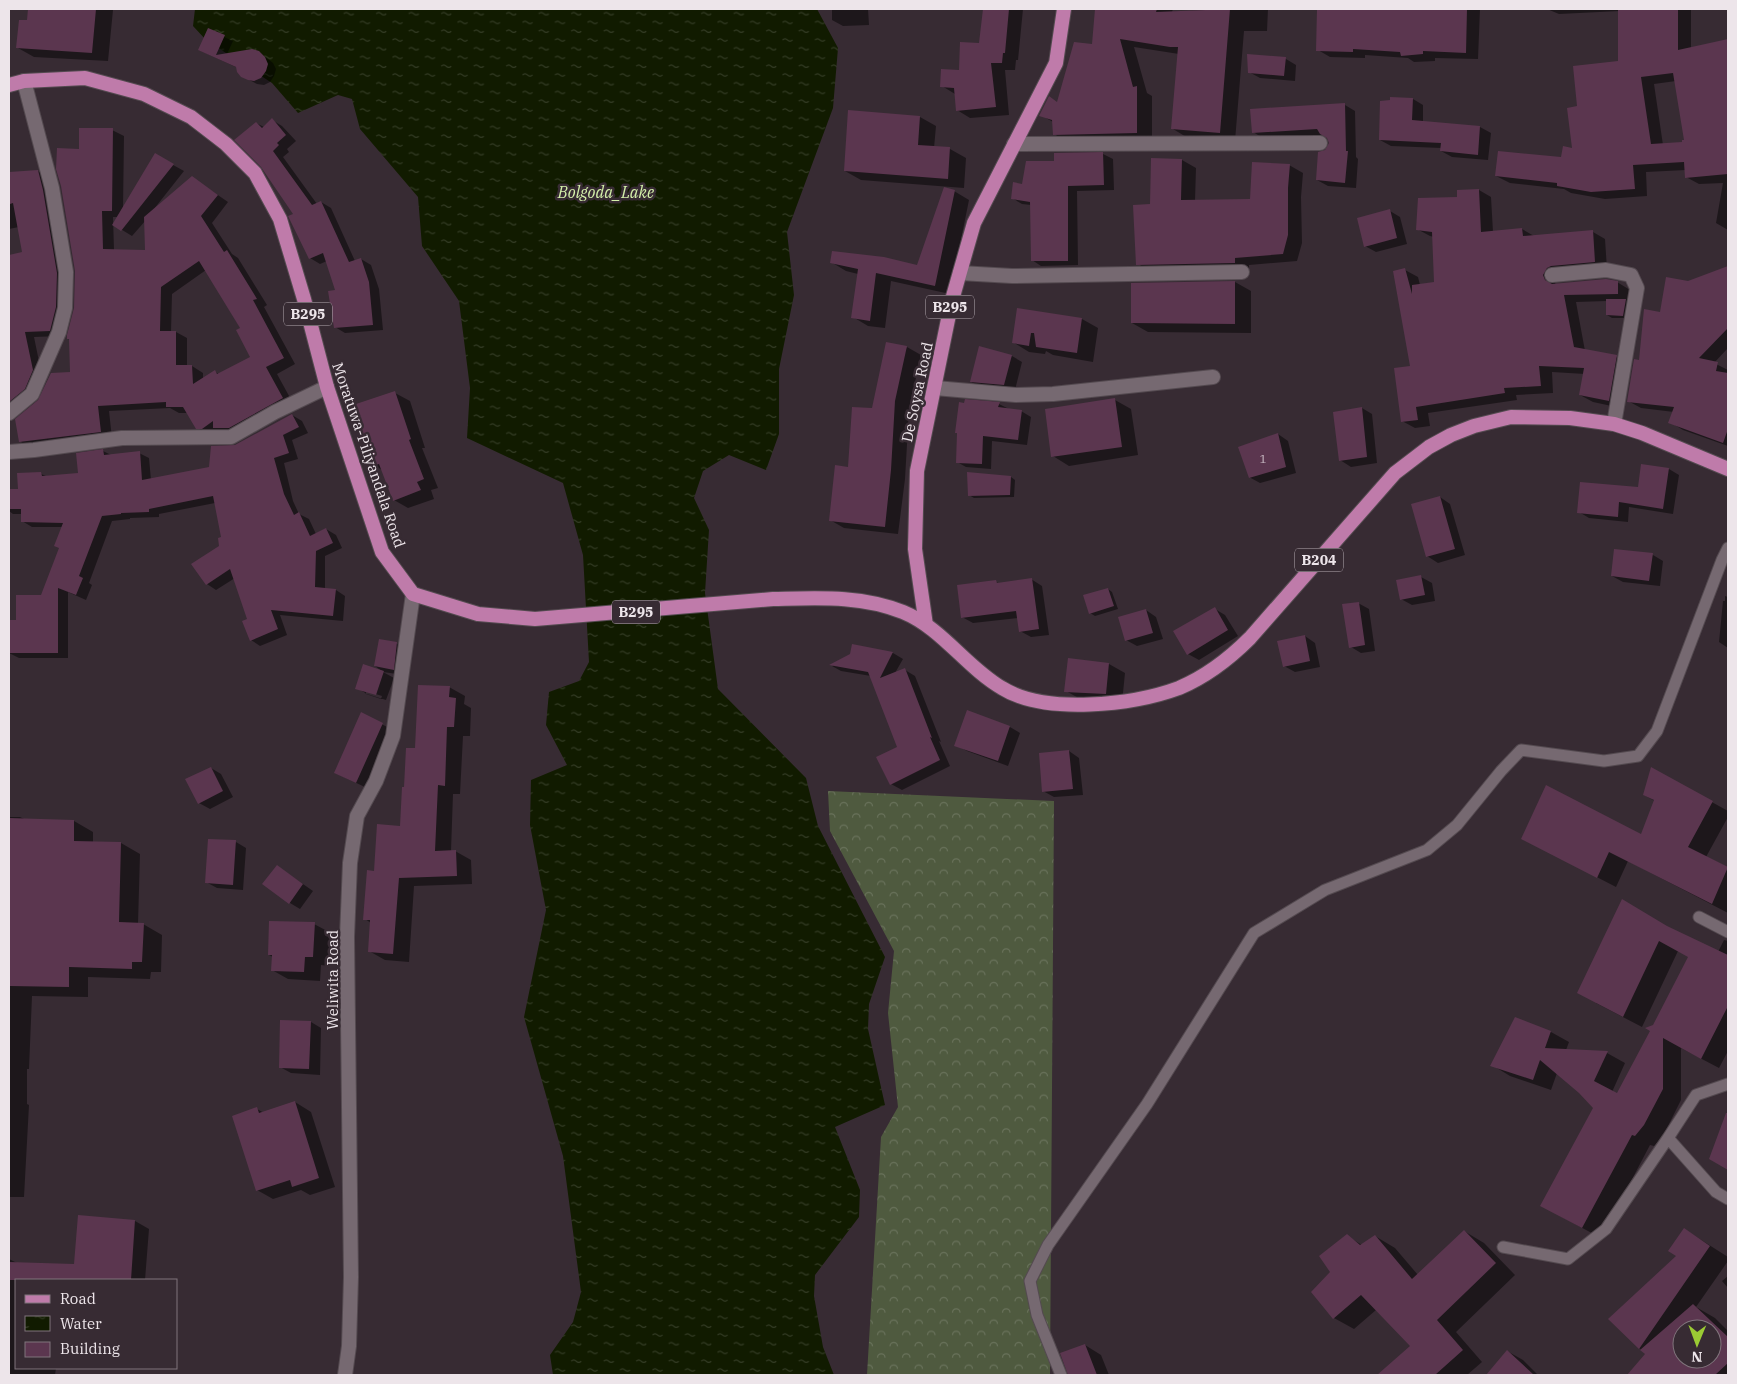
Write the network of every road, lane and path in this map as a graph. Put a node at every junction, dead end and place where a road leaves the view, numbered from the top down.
1 (1064, 9) edge
2 (24, 81) junction
3 (9, 85) edge
4 (1320, 143) dead end
5 (1014, 144) junction
6 (1242, 272) dead end
7 (960, 273) junction
8 (1552, 275) dead end
9 (1213, 377) dead end
10 (327, 387) junction
11 (935, 388) junction
12 (9, 413) edge
13 (1614, 424) junction
14 (9, 452) edge
15 (1728, 469) edge
16 (1728, 548) edge
17 (414, 594) junction
18 (926, 625) junction
19 (1699, 917) dead end
20 (1728, 932) edge
21 (1728, 1084) edge
22 (1668, 1138) junction
23 (1728, 1199) edge
24 (1503, 1247) dead end
25 (345, 1375) edge
26 (1061, 1375) edge

1 - 5 main road, De Soysa Road / B295
2 - 3 main road, Moratuwa-Piliyandala Road / B295
2 - 10 main road, Moratuwa-Piliyandala Road / B295
2 - 12 street
4 - 5 street
5 - 7 main road, De Soysa Road / B295
6 - 7 street
7 - 11 main road, De Soysa Road / B295
8 - 13 street
9 - 11 street
10 - 14 street
10 - 17 main road, Moratuwa-Piliyandala Road / B295
11 - 18 main road, De Soysa Road / B295
13 - 15 main road, B204
13 - 18 main road, B204
16 - 26 lane
17 - 18 main road, B295
17 - 25 street, Weliwita Road
19 - 20 lane
21 - 22 lane
22 - 23 lane
22 - 24 lane

